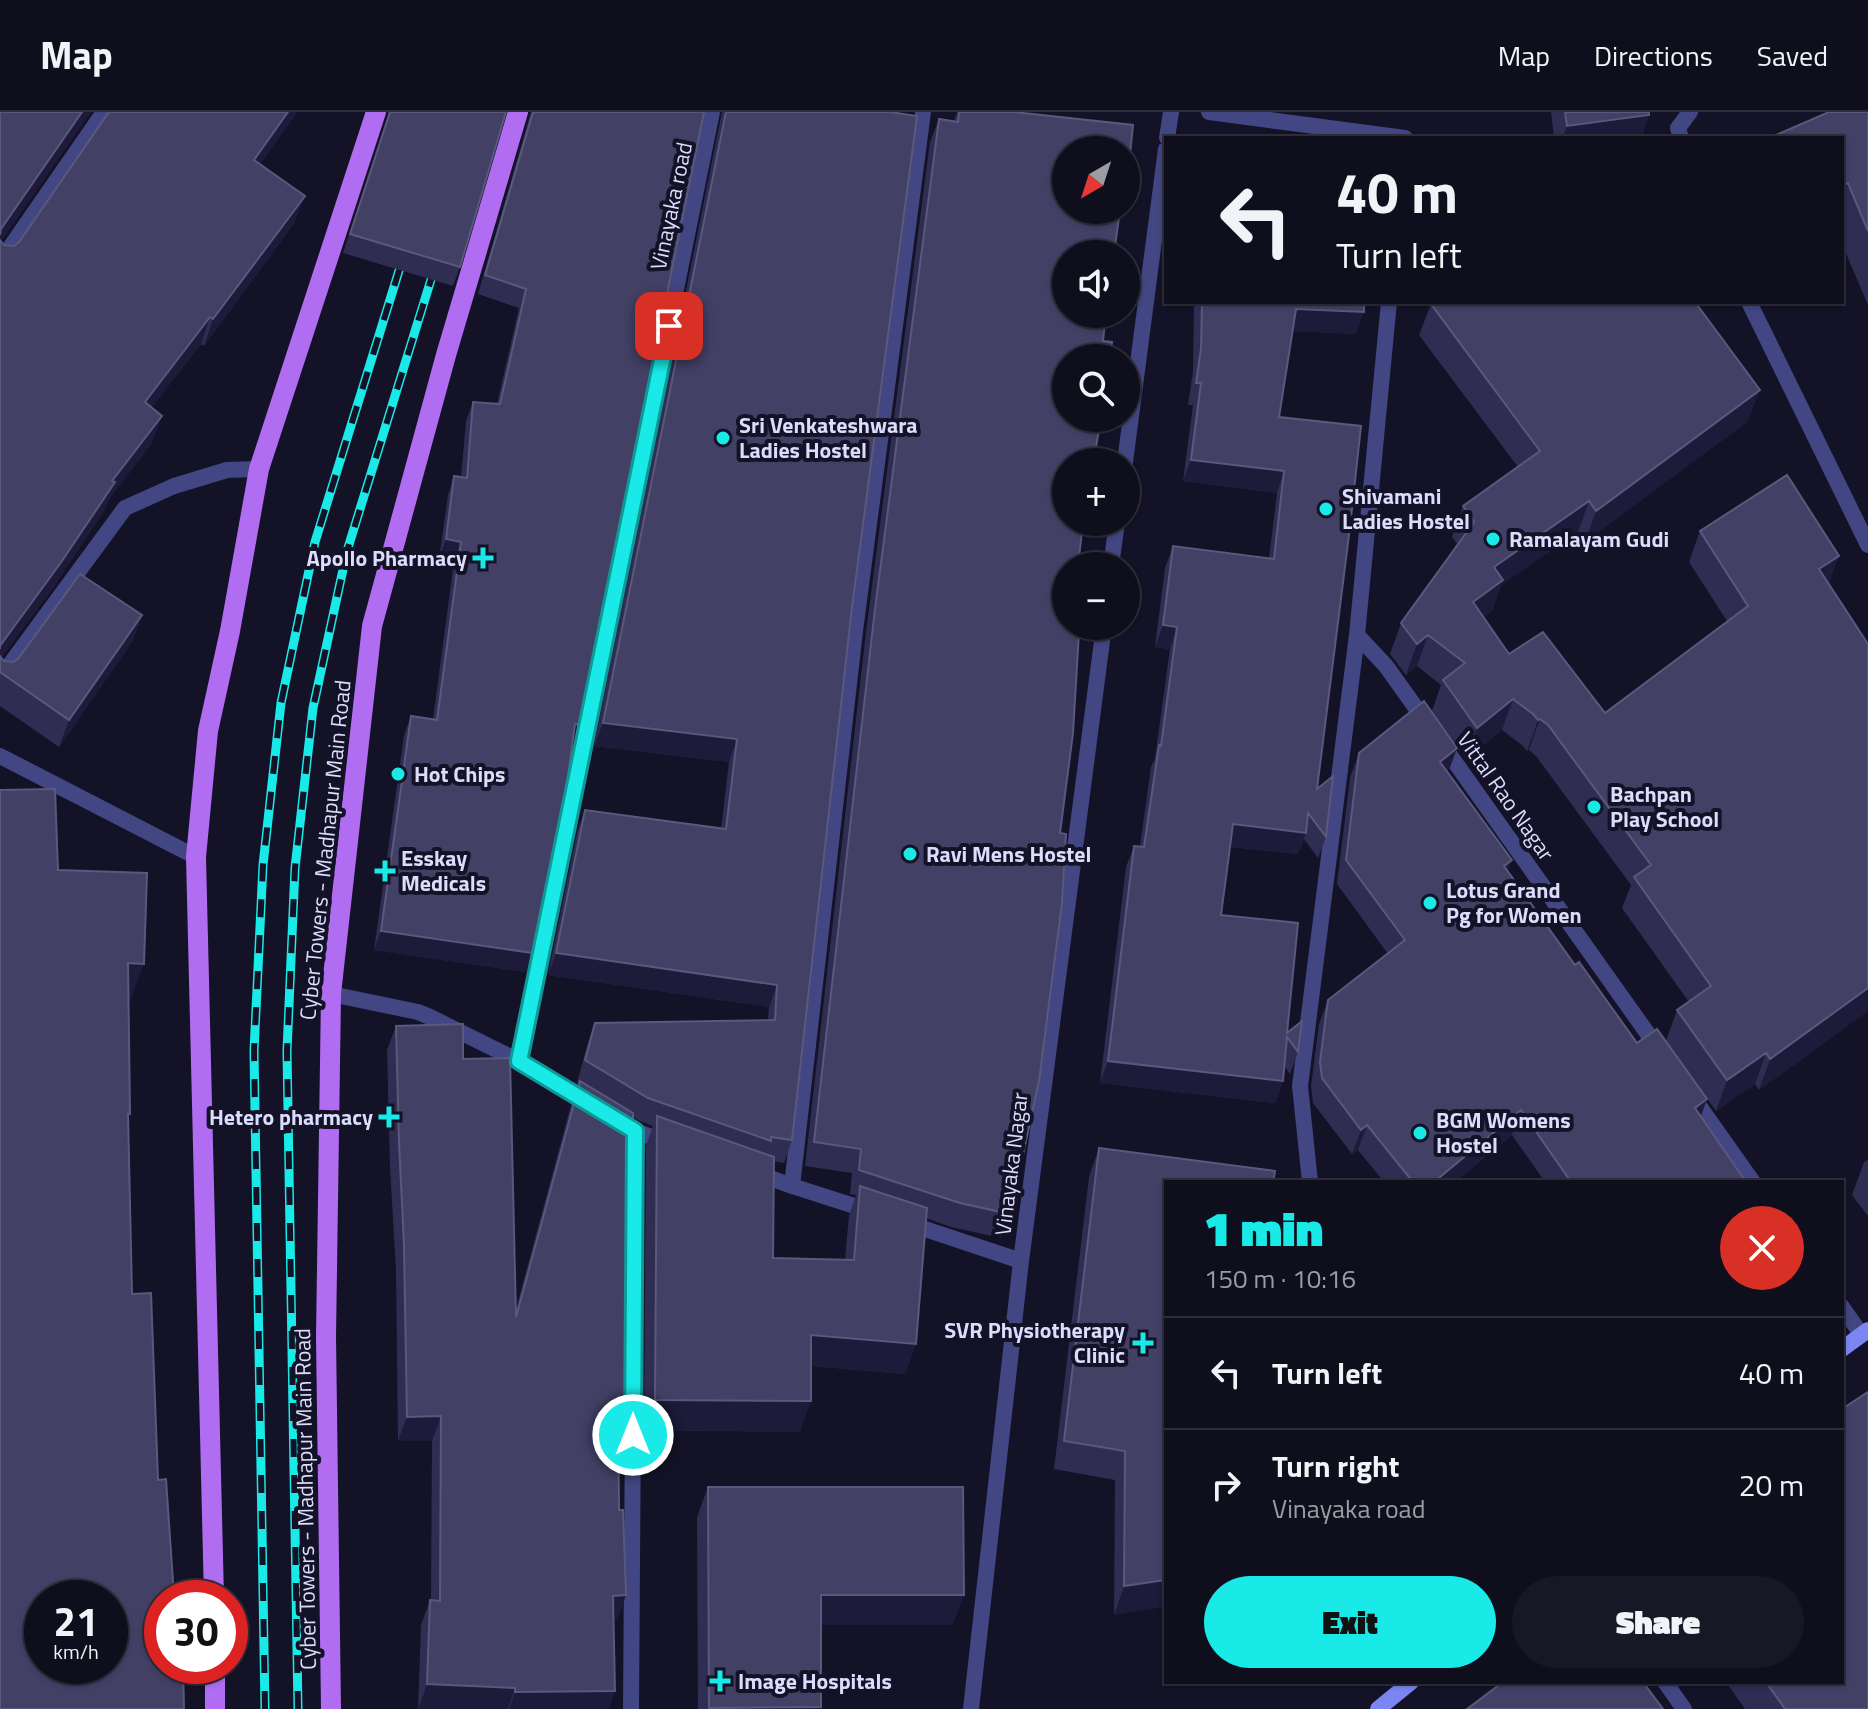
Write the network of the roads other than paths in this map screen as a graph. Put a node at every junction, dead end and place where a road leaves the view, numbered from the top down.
1 (104, 112) edge
2 (376, 112) edge
3 (518, 112) edge
4 (712, 112) edge
5 (923, 112) edge
6 (1171, 112) edge
7 (1209, 112) edge
8 (1690, 112) edge
9 (1167, 136) edge
10 (1390, 136) edge
11 (1680, 136) edge
12 (1164, 164) edge
13 (0, 262) edge
14 (1389, 304) edge
15 (1750, 304) edge
16 (1127, 448) edge
17 (259, 469) junction
18 (1868, 545) edge
19 (1357, 635) junction
20 (1102, 640) edge
21 (0, 678) edge
22 (0, 756) edge
23 (196, 857) junction
24 (331, 994) junction
25 (519, 1061) junction
26 (635, 1131) junction
27 (678, 1146) edge
28 (735, 1166) edge
29 (1310, 1180) edge
30 (1752, 1180) edge
31 (792, 1186) junction
32 (1021, 1261) junction
33 (1844, 1309) edge
34 (1865, 1332) edge
35 (1844, 1348) edge
36 (214, 1580) edge
37 (215, 1684) edge
38 (1409, 1684) edge
39 (1666, 1684) edge
40 (215, 1709) edge
41 (331, 1709) edge
42 (631, 1709) edge
43 (971, 1709) edge
44 (1378, 1709) edge
45 (1684, 1709) edge

1 - 13 street
2 - 17 main road
3 - 24 main road, Cyber Towers - Madhapur Main Road
4 - 25 street, Vinayaka road
5 - 31 street
6 - 9 street
7 - 10 street
8 - 11 street
12 - 16 street
14 - 19 street
15 - 18 street
17 - 21 street
17 - 23 main road
19 - 29 street
19 - 30 street, Vittal Rao Nagar
20 - 32 street, Vinayaka Nagar
22 - 23 street
23 - 36 main road
24 - 25 street
24 - 41 main road, Cyber Towers - Madhapur Main Road
25 - 26 street
26 - 27 street
26 - 42 street
28 - 31 street
31 - 32 street
32 - 43 street, Vinayaka Nagar
33 - 34 street
34 - 35 street
37 - 40 main road
38 - 44 street
39 - 45 street

